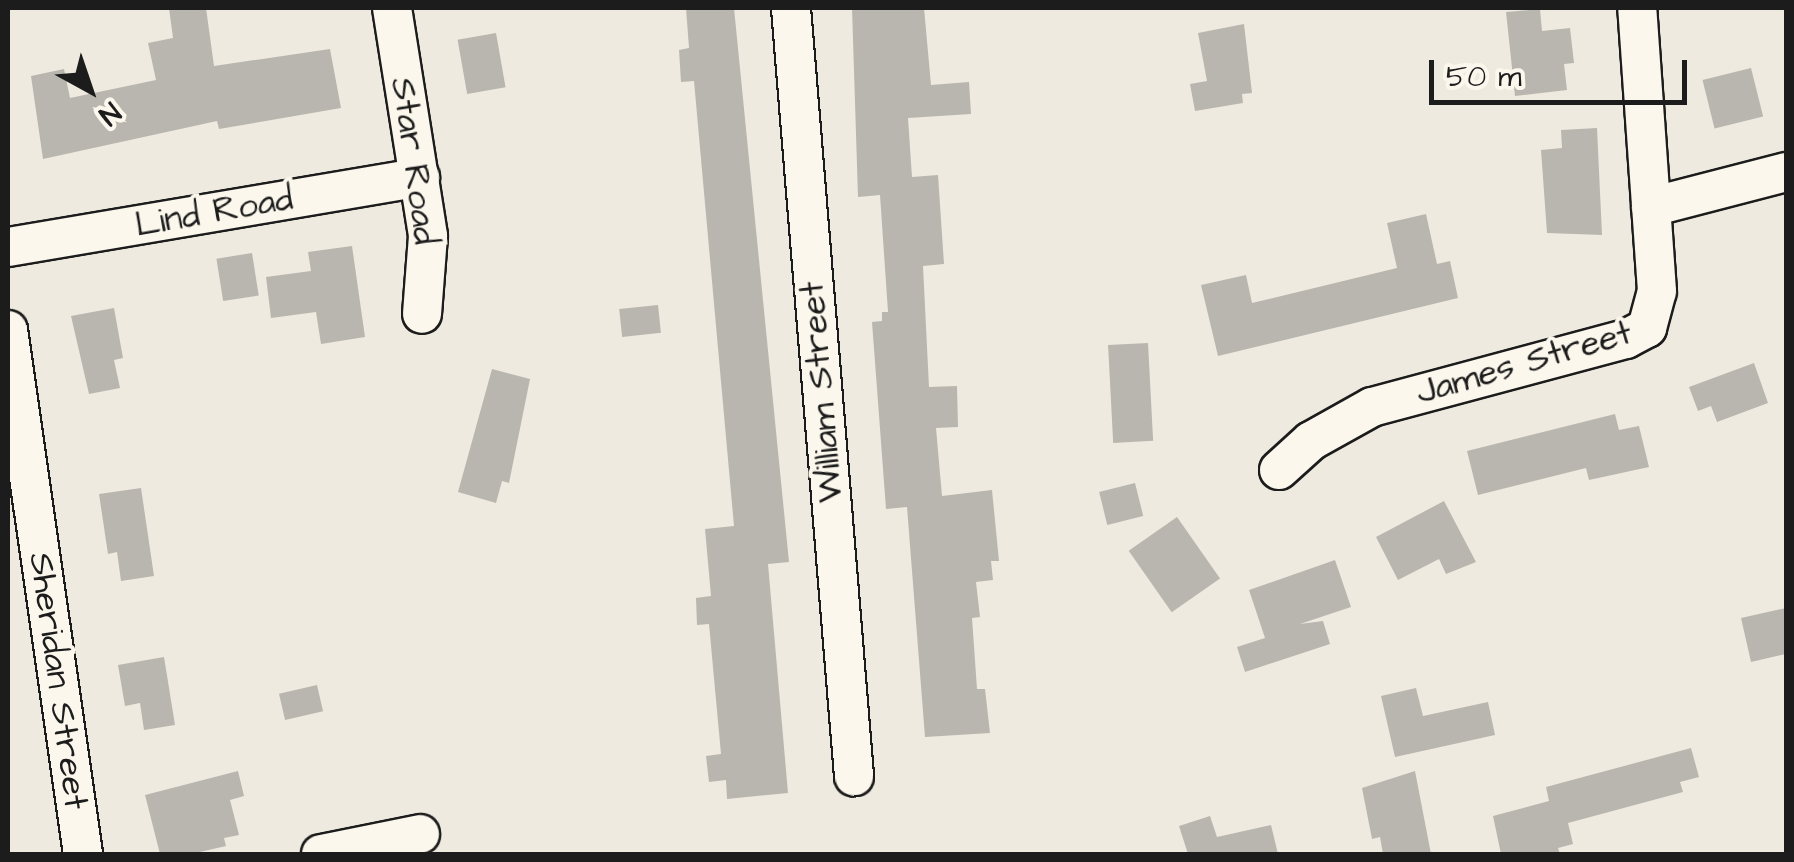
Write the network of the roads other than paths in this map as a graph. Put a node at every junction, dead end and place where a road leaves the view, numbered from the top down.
1 (392, 8) edge
2 (791, 8) edge
3 (1637, 8) edge
4 (1786, 172) edge
5 (420, 177) junction
6 (1651, 208) junction
7 (8, 247) edge
8 (422, 314) dead end
9 (8, 330) edge
10 (1280, 470) dead end
11 (854, 776) dead end
12 (420, 834) dead end
13 (83, 854) edge
14 (321, 854) edge

1 - 5 street, Star Road
2 - 11 street, William Street
3 - 6 street, James Street
4 - 6 street
5 - 7 street, Lind Road
5 - 8 street, Star Road
6 - 10 street, James Street
9 - 13 street, Sheridan Street
12 - 14 street

